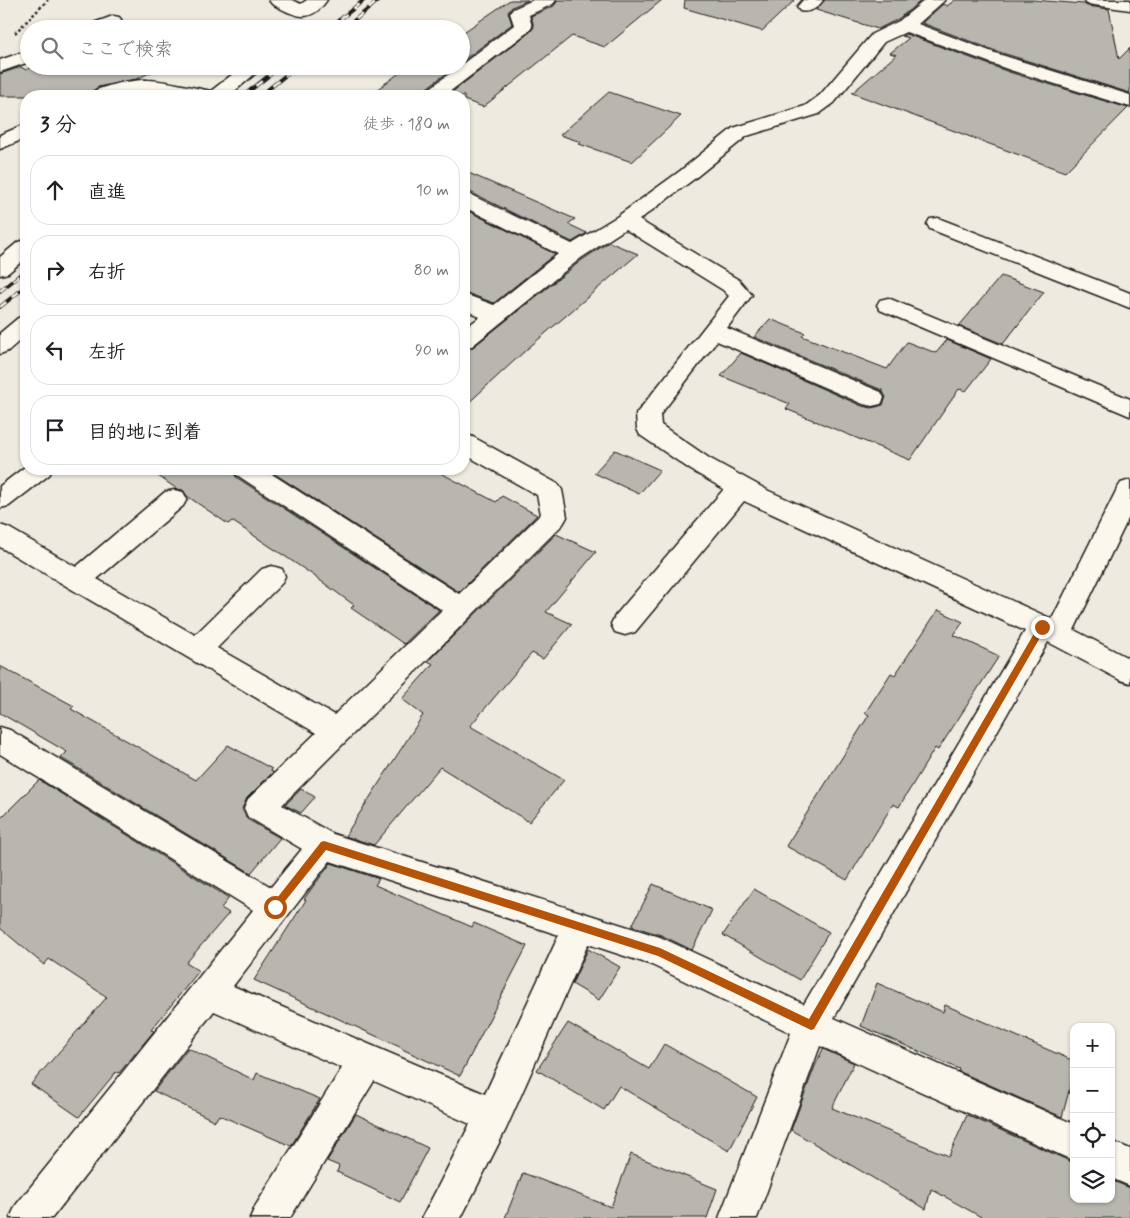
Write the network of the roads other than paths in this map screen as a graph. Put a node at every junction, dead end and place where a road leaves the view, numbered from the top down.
1 (278, 0) edge
2 (547, 0) edge
3 (936, 0) edge
4 (1093, 0) edge
5 (325, 3) edge
6 (1130, 5) edge
7 (311, 20) edge
8 (905, 25) junction
9 (20, 58) edge
10 (0, 66) edge
11 (470, 68) edge
12 (244, 75) edge
13 (460, 75) edge
14 (116, 90) edge
15 (176, 90) edge
16 (225, 90) edge
17 (440, 90) edge
18 (1130, 101) edge
19 (20, 133) edge
20 (0, 143) edge
21 (470, 202) edge
22 (625, 220) junction
23 (938, 224) dead end
24 (20, 252) edge
25 (573, 253) junction
26 (0, 268) edge
27 (1130, 301) edge
28 (470, 304) edge
29 (888, 305) dead end
30 (496, 315) junction
31 (20, 328) edge
32 (714, 331) junction
33 (470, 336) edge
34 (0, 346) edge
35 (872, 398) dead end
36 (1130, 408) edge
37 (470, 446) edge
38 (32, 475) edge
39 (255, 475) edge
40 (740, 488) junction
41 (1130, 489) edge
42 (0, 499) edge
43 (174, 499) dead end
44 (0, 534) edge
45 (1120, 534) edge
46 (272, 576) dead end
47 (78, 580) junction
48 (462, 609) junction
49 (625, 624) dead end
50 (1050, 630) junction
51 (198, 650) junction
52 (1130, 672) edge
53 (337, 731) junction
54 (0, 739) edge
55 (324, 845) junction
56 (275, 907) junction
57 (580, 926) junction
58 (208, 992) junction
59 (811, 1025) junction
60 (367, 1060) junction
61 (493, 1116) junction
62 (1070, 1141) edge
63 (1115, 1162) edge
64 (1130, 1168) edge
65 (29, 1218) edge
66 (268, 1218) edge
67 (441, 1218) edge
68 (738, 1218) edge

1 - 5 street
2 - 11 street
3 - 8 street
4 - 6 street
5 - 7 street
8 - 18 street
8 - 22 street
9 - 10 street
12 - 16 street
13 - 17 street
14 - 15 street
19 - 20 street
21 - 25 street
22 - 25 street
22 - 32 street
23 - 27 street
24 - 26 street
25 - 30 street
28 - 30 street
29 - 36 street
30 - 33 street
31 - 34 street
32 - 35 street
32 - 40 street
37 - 48 street
38 - 42 street
39 - 48 street
40 - 49 street
40 - 50 street
41 - 45 street
43 - 47 street
44 - 47 street
45 - 50 street
46 - 51 street
47 - 51 street
48 - 53 street
50 - 52 street
50 - 59 street
51 - 53 street
53 - 55 street
54 - 56 street
55 - 56 street
55 - 57 street
56 - 58 street
57 - 59 street
57 - 61 street
58 - 60 street
58 - 65 street
59 - 62 street
59 - 68 street
60 - 61 street
60 - 66 street
61 - 67 street
63 - 64 street

